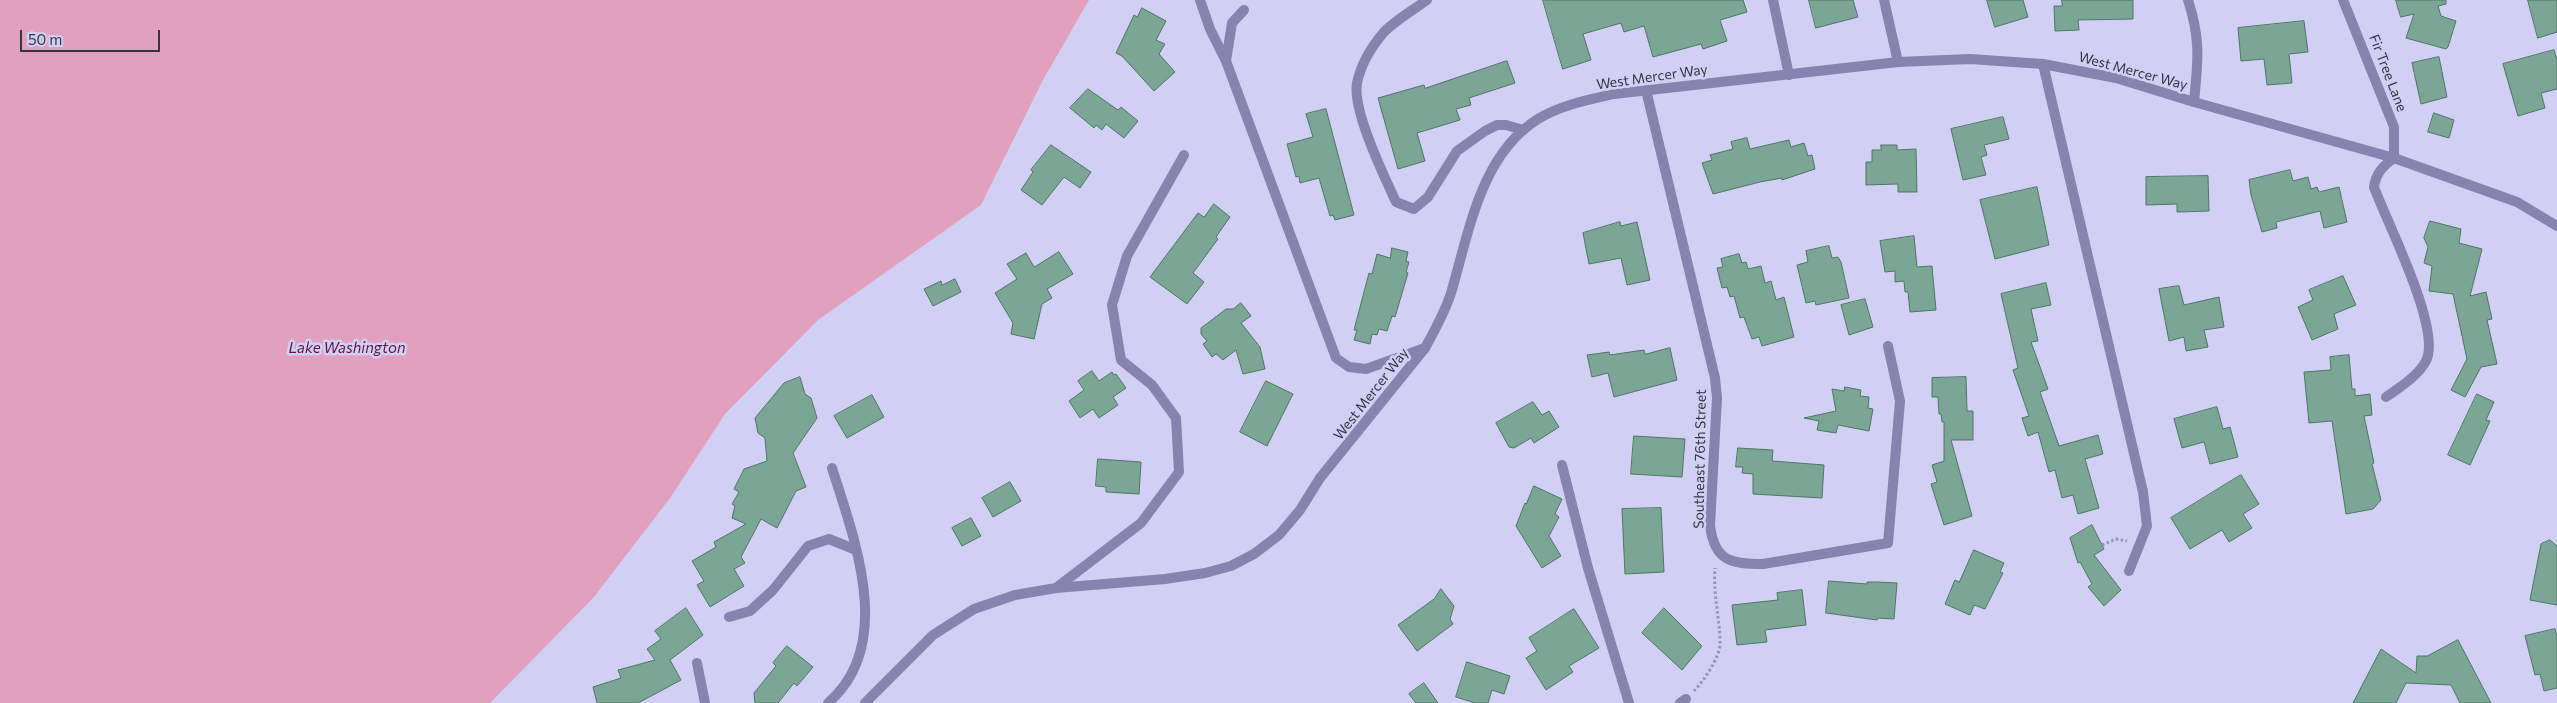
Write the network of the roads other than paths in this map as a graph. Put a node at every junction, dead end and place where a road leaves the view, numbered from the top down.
1 (1200, 0) edge
2 (1426, 0) edge
3 (1773, 0) edge
4 (1884, 0) edge
5 (2188, 0) edge
6 (2343, 0) edge
7 (1244, 10) dead end
8 (1226, 61) junction
9 (1898, 62) junction
10 (2043, 64) junction
11 (1788, 75) junction
12 (1646, 90) junction
13 (2194, 102) junction
14 (1523, 130) junction
15 (1184, 155) dead end
16 (2394, 158) junction
17 (2557, 226) edge
18 (1888, 346) dead end
19 (1424, 348) junction
20 (2386, 397) dead end
21 (1562, 465) dead end
22 (832, 468) dead end
23 (856, 550) junction
24 (2129, 571) dead end
25 (1056, 588) junction
26 (729, 617) dead end
27 (697, 662) dead end
28 (837, 695) junction
29 (705, 703) edge
30 (828, 703) edge
31 (846, 703) edge
32 (865, 703) edge
33 (1629, 703) edge

1 - 8 street
2 - 14 street
3 - 11 street
4 - 9 street
5 - 13 street
6 - 16 street, Fir Tree Lane
7 - 8 street
8 - 19 street
9 - 10 street, West Mercer Way
9 - 11 street, West Mercer Way
10 - 13 street, West Mercer Way
10 - 24 street
11 - 12 street, West Mercer Way
12 - 14 street, West Mercer Way
12 - 18 street, Southeast 76th Street
13 - 16 street, West Mercer Way
14 - 19 street, West Mercer Way
15 - 25 street
16 - 17 street, West Mercer Way
16 - 20 street
19 - 25 street, West Mercer Way
21 - 33 street
22 - 23 street
23 - 26 street
23 - 28 street
25 - 32 street, West Mercer Way
27 - 29 street
28 - 30 street
28 - 31 street

